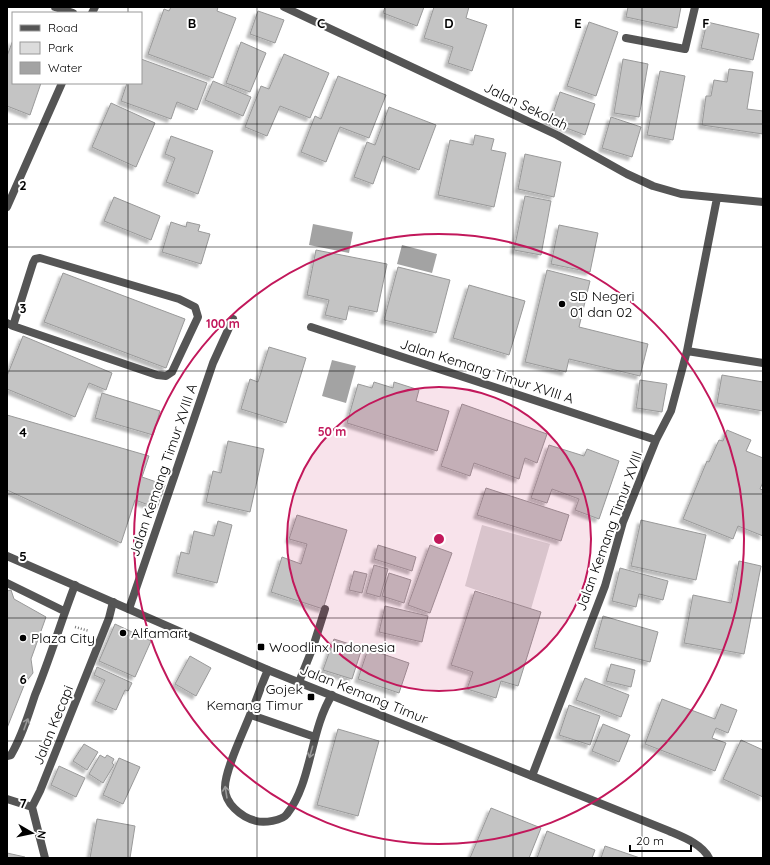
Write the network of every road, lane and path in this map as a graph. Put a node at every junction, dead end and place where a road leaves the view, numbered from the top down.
1 (55, 7) edge
2 (284, 7) edge
3 (696, 7) edge
4 (70, 12) edge
5 (626, 38) dead end
6 (62, 84) edge
7 (717, 198) junction
8 (763, 202) edge
9 (7, 207) edge
10 (233, 319) dead end
11 (10, 325) edge
12 (310, 327) dead end
13 (687, 351) junction
14 (763, 363) edge
15 (656, 440) junction
16 (7, 556) edge
17 (7, 583) edge
18 (75, 585) junction
19 (113, 602) junction
20 (130, 609) junction
21 (325, 609) dead end
22 (64, 611) junction
23 (61, 622) junction
24 (102, 636) junction
25 (268, 670) junction
26 (299, 682) junction
27 (332, 695) junction
28 (251, 714) junction
29 (315, 737) junction
30 (7, 756) edge
31 (532, 776) junction
32 (7, 799) edge
33 (32, 807) junction
34 (45, 858) edge
35 (709, 858) edge

1 - 4 street
2 - 7 street, Jalan Sekolah
3 - 5 street
6 - 9 street
7 - 8 street, Jalan Sekolah
7 - 13 street, Jalan Kemang Timur XVIII
10 - 20 street, Jalan Kemang Timur XVIII A
11 - 11 street
12 - 15 street, Jalan Kemang Timur XVIII A
13 - 14 street
13 - 15 street, Jalan Kemang Timur XVIII
15 - 31 street, Jalan Kemang Timur XVIII
16 - 18 street, Jalan Kemang Timur
17 - 22 street
18 - 19 street, Jalan Kemang Timur
18 - 22 street
19 - 20 street, Jalan Kemang Timur
19 - 24 street, Jalan Kecapi
20 - 25 street, Jalan Kemang Timur
21 - 26 street
22 - 23 street
23 - 24 path
30 -> 23 street
24 - 33 street, Jalan Kecapi
25 - 26 street, Jalan Kemang Timur
25 - 28 street
26 - 27 street, Jalan Kemang Timur
27 - 29 street
27 - 31 street, Jalan Kemang Timur
28 - 29 street
29 -> 28 street
31 - 35 street, Jalan Kemang Timur
32 - 33 street
33 - 34 street

